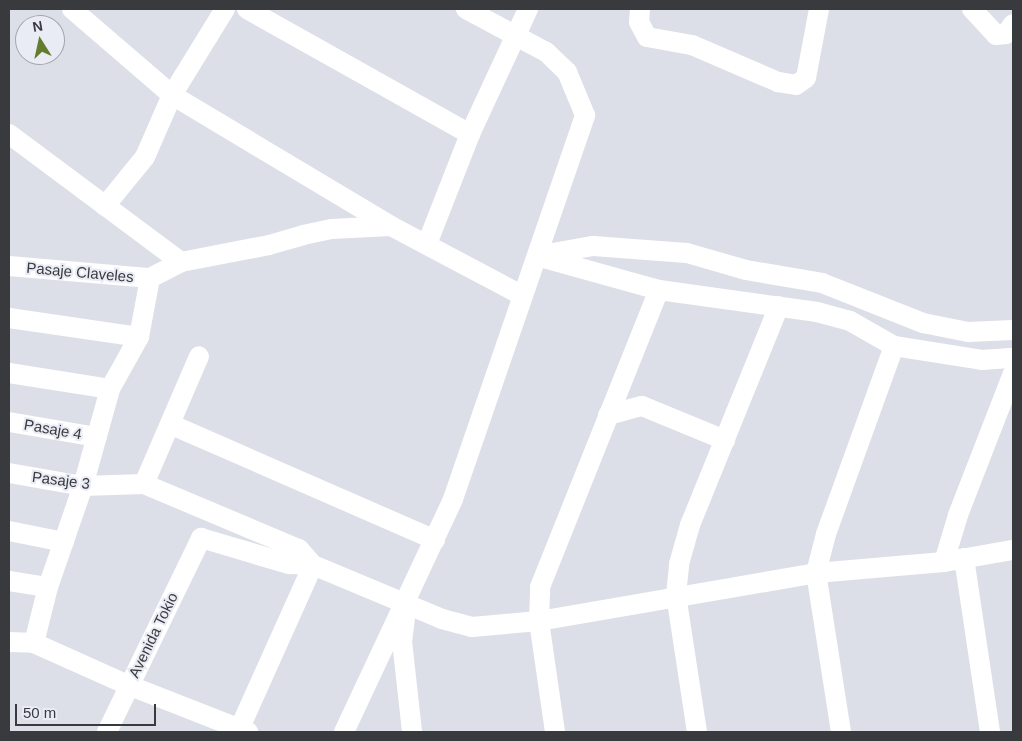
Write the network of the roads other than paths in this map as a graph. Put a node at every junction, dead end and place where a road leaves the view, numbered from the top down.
1 (72, 9) edge
2 (225, 9) edge
3 (247, 9) edge
4 (466, 9) edge
5 (528, 9) edge
6 (640, 9) edge
7 (819, 9) edge
8 (972, 9) edge
9 (1013, 24) edge
10 (516, 34) junction
11 (172, 94) junction
12 (9, 134) edge
13 (470, 134) junction
14 (105, 206) junction
15 (391, 226) junction
16 (427, 244) junction
17 (537, 256) junction
18 (181, 262) junction
19 (9, 266) edge
20 (150, 278) junction
21 (659, 290) junction
22 (523, 296) junction
23 (779, 306) junction
24 (9, 318) edge
25 (1013, 330) edge
26 (139, 337) junction
27 (894, 346) junction
28 (199, 356) dead end
29 (1013, 358) edge
30 (9, 373) edge
31 (1013, 373) edge
32 (110, 389) junction
33 (608, 415) junction
34 (9, 422) edge
35 (172, 425) junction
36 (97, 437) junction
37 (725, 440) junction
38 (9, 473) edge
39 (144, 484) junction
40 (83, 486) junction
41 (9, 532) edge
42 (435, 540) junction
43 (64, 542) junction
44 (1013, 550) edge
45 (964, 558) junction
46 (944, 562) junction
47 (312, 565) junction
48 (816, 573) junction
49 (9, 581) edge
50 (48, 587) junction
51 (676, 595) junction
52 (406, 604) junction
53 (539, 621) junction
54 (9, 642) edge
55 (34, 642) junction
56 (128, 685) junction
57 (242, 731) edge
58 (107, 732) edge
59 (344, 732) edge
60 (412, 732) edge
61 (555, 732) edge
62 (697, 732) edge
63 (842, 732) edge
64 (990, 732) edge

1 - 11 street
2 - 11 street
3 - 13 street
4 - 10 street
5 - 10 street
6 - 7 street
8 - 9 street
10 - 13 street
10 - 17 street
11 - 14 street
11 - 15 street
12 - 14 street
13 - 16 street
14 - 18 street
15 - 16 street
15 - 18 street
16 - 22 street
17 - 21 street
17 - 22 street
17 - 25 street
18 - 20 street
19 - 20 street, Pasaje Claveles
20 - 26 street
21 - 23 street
21 - 33 street
22 - 42 street
23 - 27 street
23 - 37 street
24 - 26 street
26 - 32 street
27 - 29 street
27 - 48 street
28 - 35 street
30 - 32 street
31 - 46 street
32 - 36 street
33 - 37 street
33 - 53 street
34 - 36 street, Pasaje 4
35 - 39 street
35 - 42 street
36 - 40 street
37 - 51 street
38 - 40 street, Pasaje 3
39 - 40 street, Pasaje 3
39 - 47 street
40 - 43 street
41 - 43 street
42 - 52 street
43 - 50 street
44 - 45 street
45 - 46 street
45 - 64 street
46 - 48 street
47 - 52 street
47 - 56 street, Avenida Tokio
47 - 57 street
48 - 51 street
48 - 63 street
49 - 50 street
50 - 55 street
51 - 53 street
51 - 62 street
52 - 53 street
52 - 59 street
52 - 60 street
53 - 61 street
54 - 55 street
55 - 56 street
56 - 57 street
56 - 58 street, Avenida Tokio

